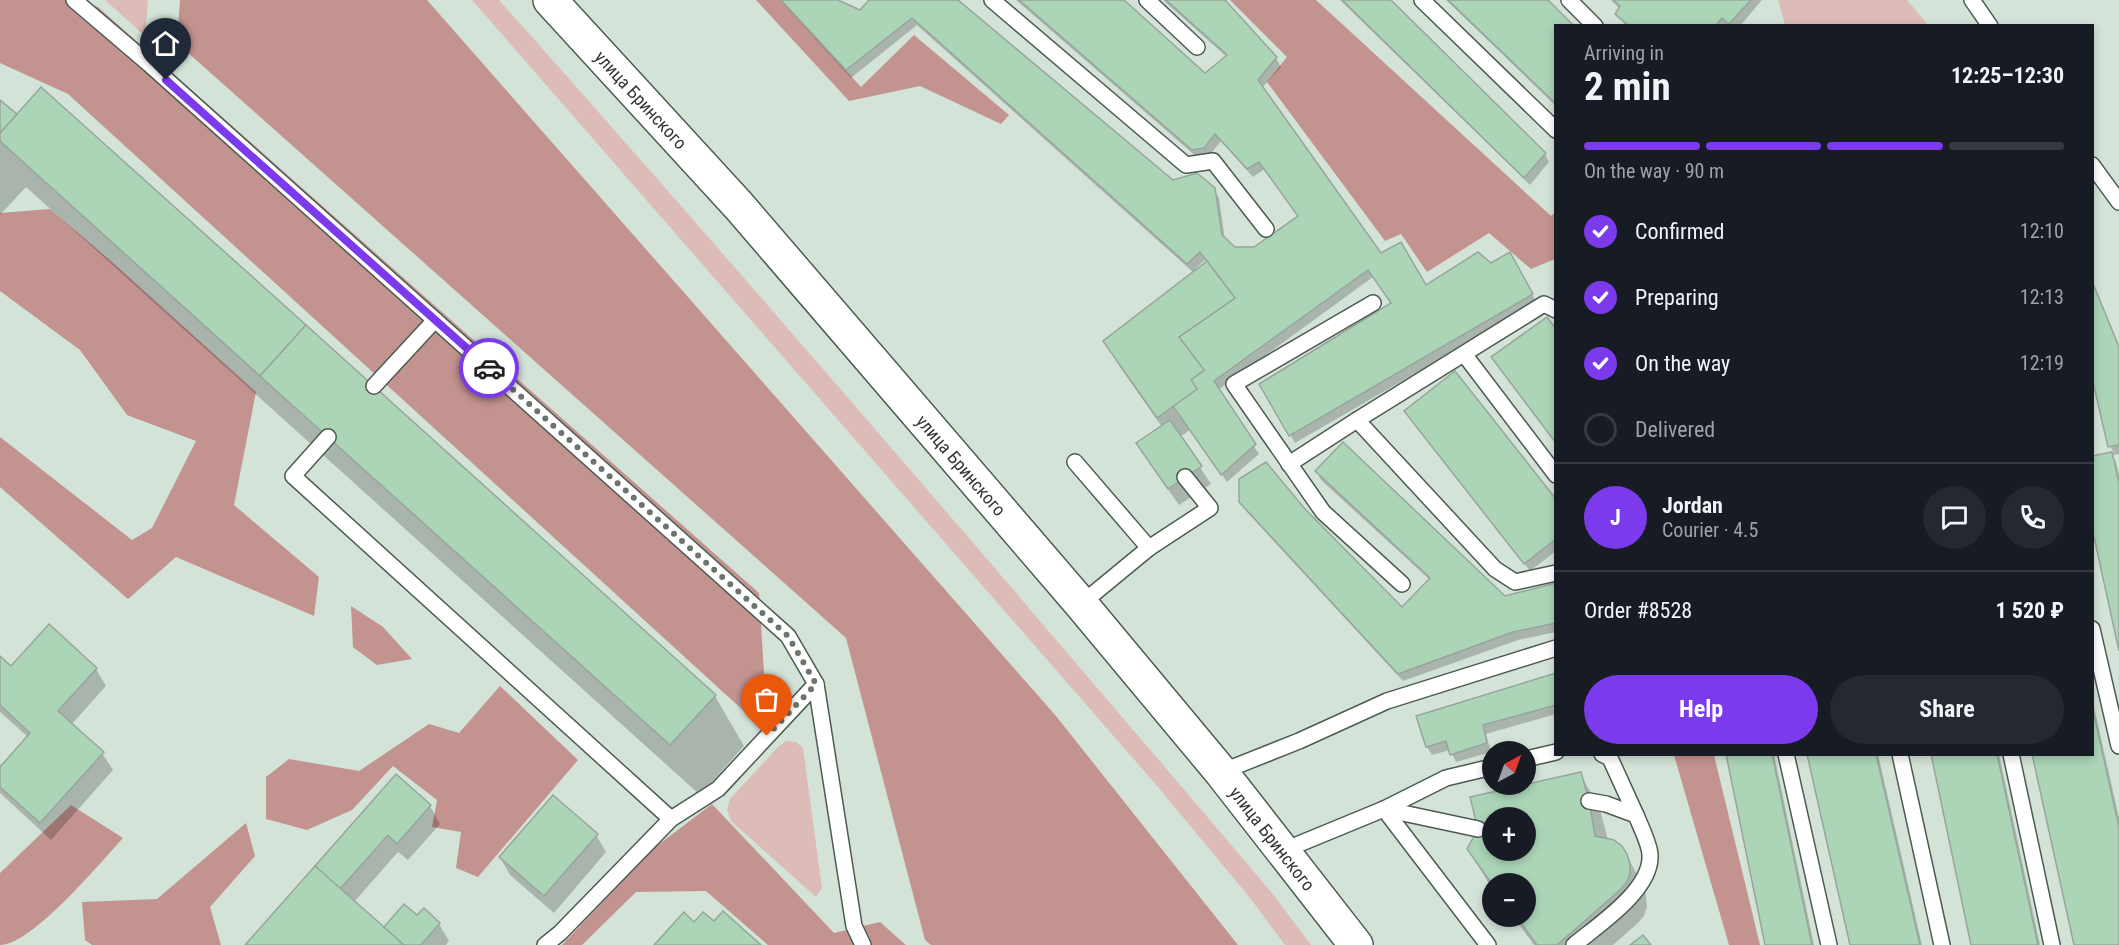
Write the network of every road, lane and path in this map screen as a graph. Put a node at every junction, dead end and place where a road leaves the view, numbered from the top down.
1 (74, 0) edge
2 (550, 0) edge
3 (992, 0) edge
4 (1147, 0) edge
5 (1422, 0) edge
6 (1569, 0) edge
7 (1972, 0) edge
8 (1593, 24) edge
9 (1989, 24) edge
10 (1197, 47) dead end
11 (1554, 128) edge
12 (2094, 168) edge
13 (2119, 202) edge
14 (1266, 229) dead end
15 (1373, 303) dead end
16 (1554, 309) edge
17 (435, 320) junction
18 (1464, 354) junction
19 (374, 386) dead end
20 (1357, 420) junction
21 (328, 437) dead end
22 (1075, 462) dead end
23 (1289, 464) junction
24 (1554, 472) edge
25 (1185, 477) dead end
26 (1149, 548) junction
27 (1554, 573) edge
28 (1402, 584) dead end
29 (1081, 604) junction
30 (2094, 638) edge
31 (1554, 649) edge
32 (816, 684) junction
33 (2119, 746) edge
34 (1554, 752) edge
35 (1606, 756) edge
36 (1786, 756) edge
37 (1900, 756) edge
38 (2010, 756) edge
39 (1536, 757) edge
40 (1482, 769) edge
41 (1221, 772) junction
42 (1589, 801) dead end
43 (1384, 809) junction
44 (1636, 815) junction
45 (671, 819) junction
46 (1478, 829) dead end
47 (1282, 851) junction
48 (545, 945) edge
49 (863, 945) edge
50 (1356, 945) edge
51 (1488, 945) edge
52 (1574, 945) edge
53 (1829, 945) edge
54 (1942, 945) edge
55 (2052, 945) edge

1 - 17 lane
2 - 29 main road, улица Бринского
3 - 14 lane
4 - 10 lane
5 - 11 lane
6 - 8 lane
7 - 9 lane
12 - 13 lane
15 - 23 lane
16 - 18 lane
17 - 19 lane
17 - 32 lane
18 - 20 lane
18 - 24 lane
20 - 23 lane
20 - 27 lane
21 - 45 lane
22 - 26 lane
23 - 28 lane
25 - 26 lane
26 - 29 lane
29 - 41 main road, улица Бринского
30 - 33 lane
31 - 41 lane
32 - 45 lane
32 - 49 lane
34 - 39 lane
35 - 44 lane
36 - 53 lane
37 - 54 lane
38 - 55 lane
40 - 43 lane
41 - 47 main road, улица Бринского
42 - 44 lane
43 - 46 lane
43 - 47 lane
43 - 51 lane
44 - 52 lane
45 - 48 lane
47 - 50 main road, улица Бринского

